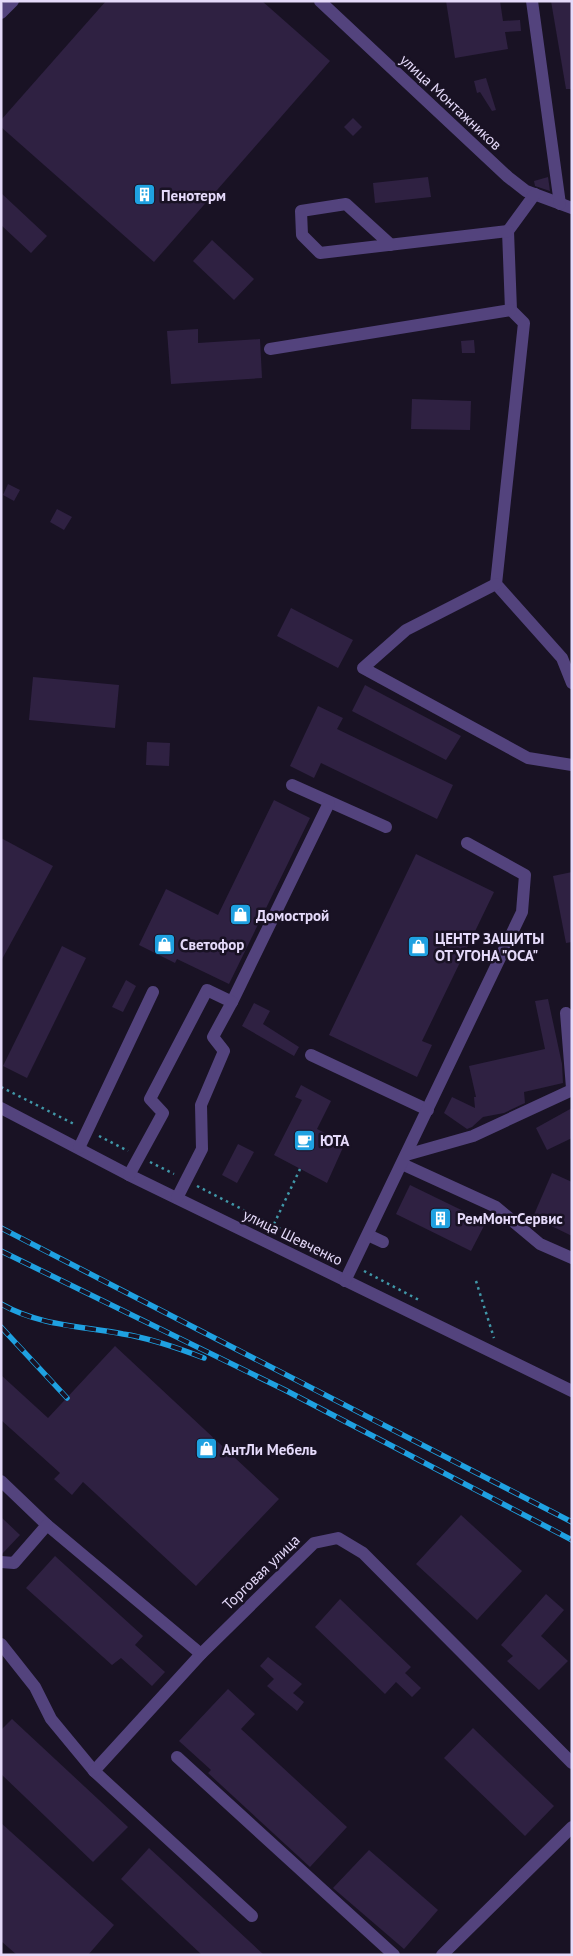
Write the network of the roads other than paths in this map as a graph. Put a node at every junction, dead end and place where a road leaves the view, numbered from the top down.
1 (13, 1) edge
2 (320, 1) edge
3 (532, 1) edge
4 (1, 13) edge
5 (535, 194) junction
6 (566, 206) edge
7 (508, 231) junction
8 (391, 245) junction
9 (511, 310) junction
10 (270, 348) dead end
11 (496, 584) junction
12 (572, 683) edge
13 (572, 765) edge
14 (292, 785) dead end
15 (329, 803) junction
16 (386, 827) dead end
17 (467, 843) dead end
18 (153, 992) dead end
19 (232, 1002) junction
20 (566, 1014) dead end
21 (311, 1056) dead end
22 (572, 1089) edge
23 (1, 1108) edge
24 (428, 1110) junction
25 (78, 1148) junction
26 (404, 1160) junction
27 (129, 1175) junction
28 (177, 1198) junction
29 (368, 1235) junction
30 (382, 1242) dead end
31 (572, 1258) edge
32 (345, 1281) junction
33 (572, 1391) edge
34 (1, 1481) edge
35 (47, 1525) junction
36 (1, 1562) edge
37 (1, 1644) edge
38 (201, 1654) junction
39 (177, 1757) dead end
40 (572, 1763) edge
41 (94, 1771) junction
42 (572, 1828) edge
43 (252, 1916) dead end
44 (394, 1955) edge
45 (442, 1955) edge

1 - 4 street
2 - 5 street, улица Монтажников
3 - 6 street
5 - 6 street, улица Монтажников
5 - 7 street
7 - 8 street
7 - 9 street
8 - 8 street
9 - 10 street
9 - 11 street
11 - 12 street
11 - 13 street
14 - 15 street
15 - 16 street
15 - 19 street
17 - 24 street
18 - 25 street
19 - 27 street
19 - 28 street
20 - 22 street
21 - 24 street
22 - 26 street
23 - 25 street, улица Шевченко
24 - 26 street
25 - 27 street, улица Шевченко
26 - 29 street
26 - 31 street
27 - 28 street, улица Шевченко
28 - 32 street, улица Шевченко
29 - 30 street
29 - 32 street
32 - 33 street, улица Шевченко
34 - 35 street
35 - 36 street
35 - 38 street
37 - 41 street
38 - 40 street, Торговая улица
38 - 41 street, Торговая улица
39 - 44 street
41 - 43 street
42 - 45 street

